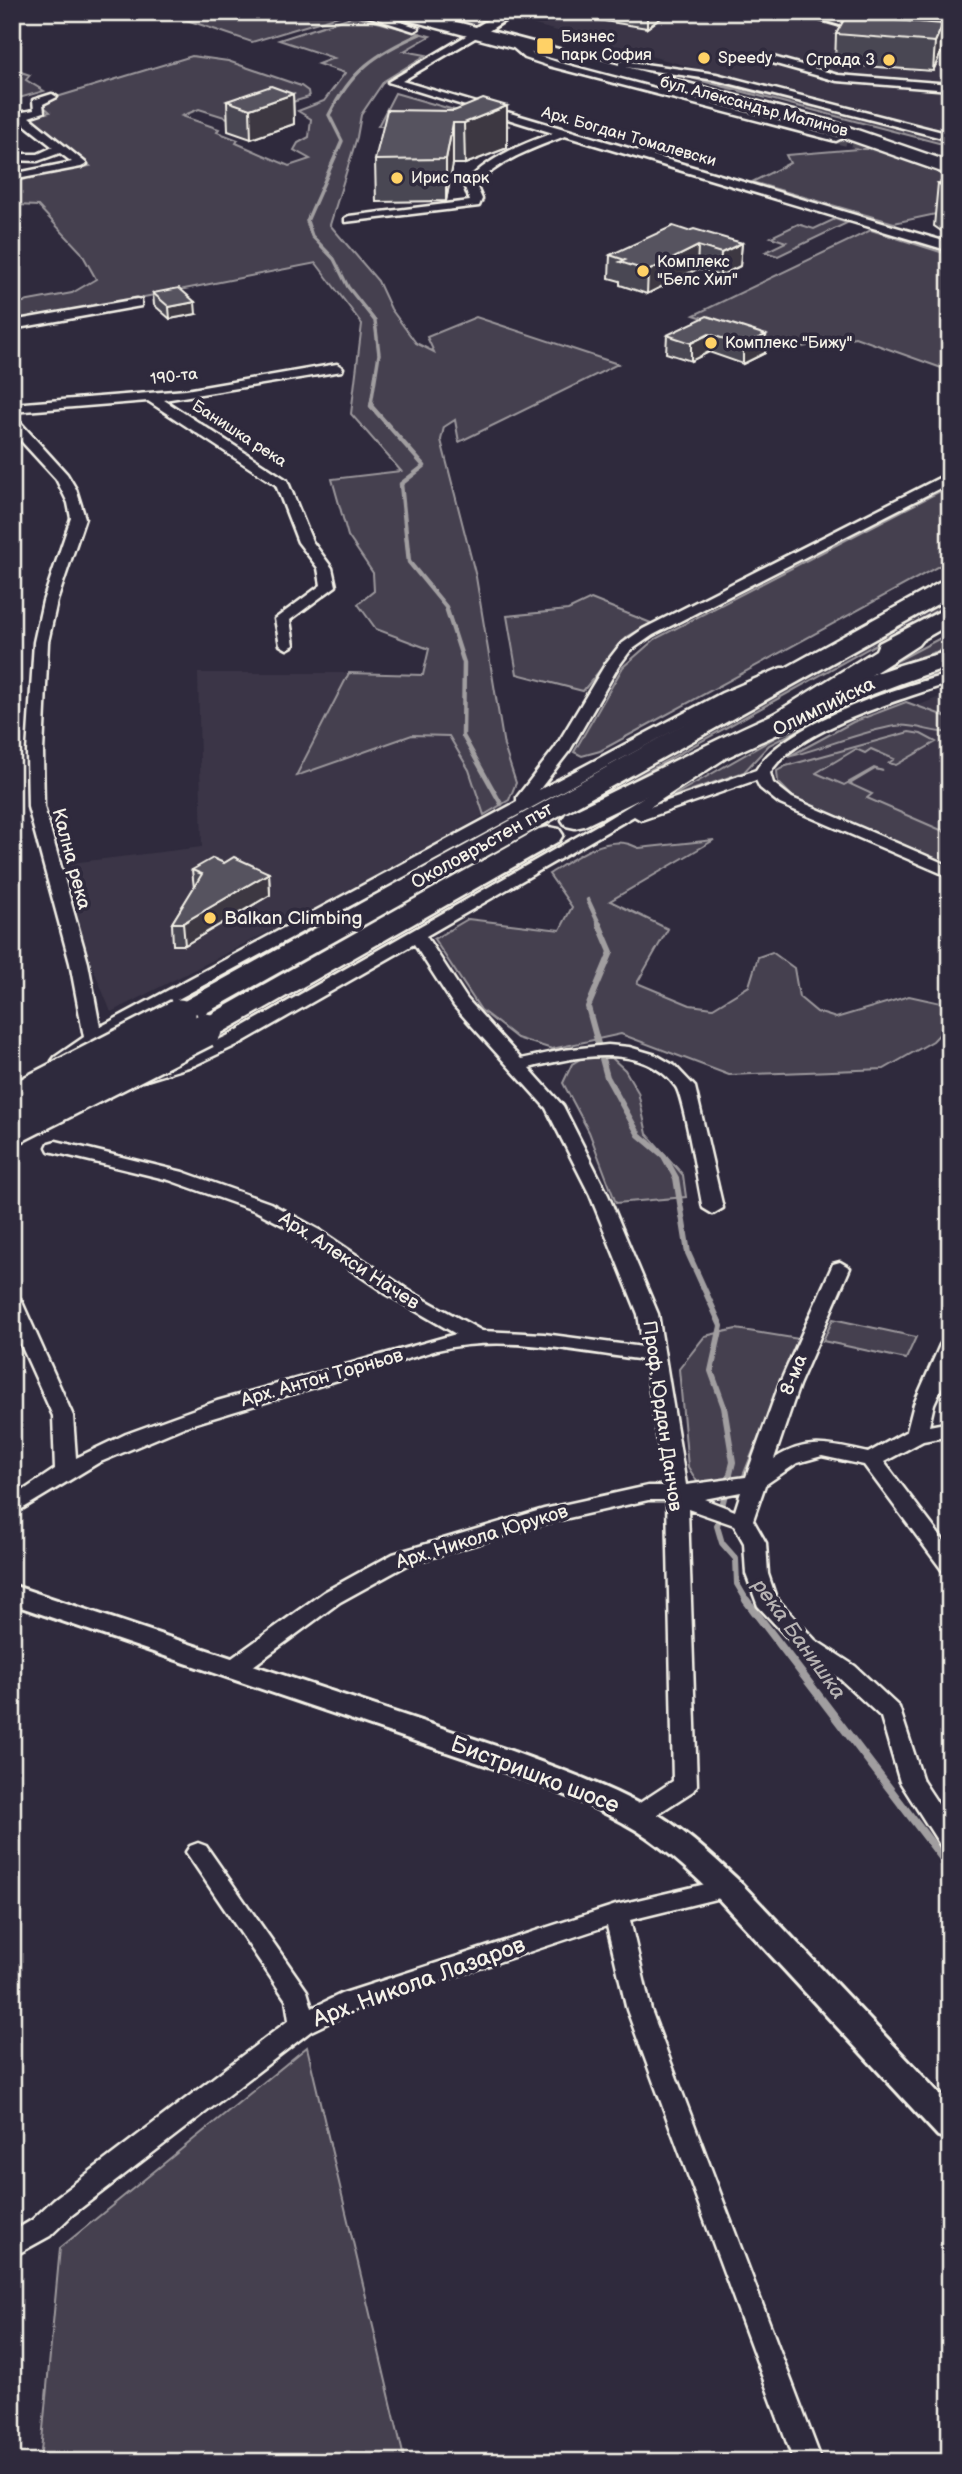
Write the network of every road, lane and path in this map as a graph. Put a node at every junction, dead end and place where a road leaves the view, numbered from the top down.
1 (360, 12) edge
2 (399, 12) edge
3 (426, 12) edge
4 (511, 12) edge
5 (801, 12) edge
6 (865, 12) edge
7 (842, 23) junction
8 (414, 28) dead end
9 (480, 30) junction
10 (950, 40) edge
11 (514, 43) junction
12 (762, 57) dead end
13 (623, 64) junction
14 (950, 87) edge
15 (52, 97) dead end
16 (17, 117) edge
17 (561, 134) junction
18 (950, 137) edge
19 (836, 138) tunnel mouth
20 (60, 146) junction
21 (950, 151) edge
22 (12, 158) edge
23 (950, 169) edge
24 (12, 177) edge
25 (349, 220) dead end
26 (950, 247) edge
27 (137, 303) dead end
28 (12, 325) edge
29 (337, 368) dead end
30 (152, 398) junction
31 (12, 408) edge
32 (12, 422) edge
33 (950, 478) edge
34 (950, 587) edge
35 (950, 614) edge
36 (287, 645) dead end
37 (842, 647) junction
38 (950, 658) edge
39 (950, 678) edge
40 (770, 727) junction
41 (562, 750) junction
42 (603, 762) junction
43 (762, 773) junction
44 (519, 807) junction
45 (575, 820) junction
46 (607, 826) junction
47 (950, 872) edge
48 (417, 934) junction
49 (192, 1023) junction
50 (93, 1040) junction
51 (517, 1065) junction
52 (157, 1072) junction
53 (12, 1088) edge
54 (12, 1102) edge
55 (12, 1128) edge
56 (12, 1138) edge
57 (56, 1147) dead end
58 (713, 1208) dead end
59 (840, 1268) dead end
60 (12, 1302) edge
61 (478, 1337) junction
62 (950, 1345) edge
63 (654, 1355) junction
64 (950, 1429) edge
65 (917, 1435) junction
66 (871, 1460) junction
67 (66, 1471) junction
68 (753, 1483) junction
69 (677, 1493) junction
70 (704, 1501) junction
71 (12, 1508) edge
72 (742, 1520) junction
73 (950, 1565) edge
74 (12, 1594) edge
75 (233, 1669) junction
76 (638, 1816) junction
77 (950, 1842) edge
78 (198, 1852) dead end
79 (727, 1888) junction
80 (616, 1914) junction
81 (302, 2024) junction
82 (950, 2127) edge
83 (12, 2246) edge
84 (808, 2462) edge

1 - 8 street
2 - 9 main road, бул. Александър Малинов
3 - 9 main road, бул. Александър Малинов
4 - 9 street
5 - 7 street
6 - 7 street
7 - 10 street
9 - 11 main road, бул. Александър Малинов
9 - 13 main road, бул. Александър Малинов
9 - 17 street, Арх. Богдан Томалевски
11 - 19 street, бул. Александър Малинов
11 - 23 main road, бул. Александър Малинов
12 - 14 street
13 - 18 street, бул. Александър Малинов
13 - 21 main road, бул. Александър Малинов
15 - 16 street
16 - 20 street
17 - 25 street
17 - 26 street, Арх. Богдан Томалевски
20 - 22 street
20 - 24 street
27 - 28 street
29 - 30 street, 190-та
30 - 31 street, 190-та
30 - 36 street, Банишка река
32 - 50 street, Кална река
33 - 41 street
34 - 37 highway, Околовръстен път
35 - 40 highway
35 - 45 highway, Околовръстен път
37 - 42 street
37 - 49 highway, Околовръстен път
38 - 40 main road
39 - 43 street, Олимпийска
40 - 45 main road
40 - 46 street
41 - 42 street
41 - 44 street
42 - 44 street
43 - 46 street, Олимпийска
43 - 47 street
44 - 50 street
45 - 49 highway, Околовръстен път
46 - 48 street
48 - 51 street, Проф. Юрдан Данчов
48 - 52 street
49 - 54 highway, Околовръстен път, bridge
49 - 55 highway, Околовръстен път, bridge
50 - 52 street, Кална река
50 - 53 street
51 - 58 street
51 - 63 street, Проф. Юрдан Данчов
52 - 56 street
57 - 61 street, Арх. Алекси Начев
59 - 68 street, 8-ма
60 - 67 street
61 - 63 street, Арх. Антон Торньов
61 - 67 street, Арх. Антон Торньов
62 - 65 street
63 - 69 street, Проф. Юрдан Данчов
64 - 65 street
65 - 66 street
66 - 68 street
66 - 73 street
67 - 71 street, Арх. Антон Торньов
68 - 70 street
68 - 72 street, 8-ма
69 - 70 street
69 - 75 street, Арх. Никола Юруков
69 - 76 street, Проф. Юрдан Данчов
70 - 72 street
72 - 77 street
74 - 75 street, Бистришко шосе
75 - 76 street, Бистришко шосе
76 - 79 street, Бистришко шосе
78 - 81 street
79 - 80 street, Арх. Никола Лазаров
79 - 82 street, Бистришко шосе
80 - 81 street, Арх. Никола Лазаров
80 - 84 street
81 - 83 street, Арх. Никола Лазаров

